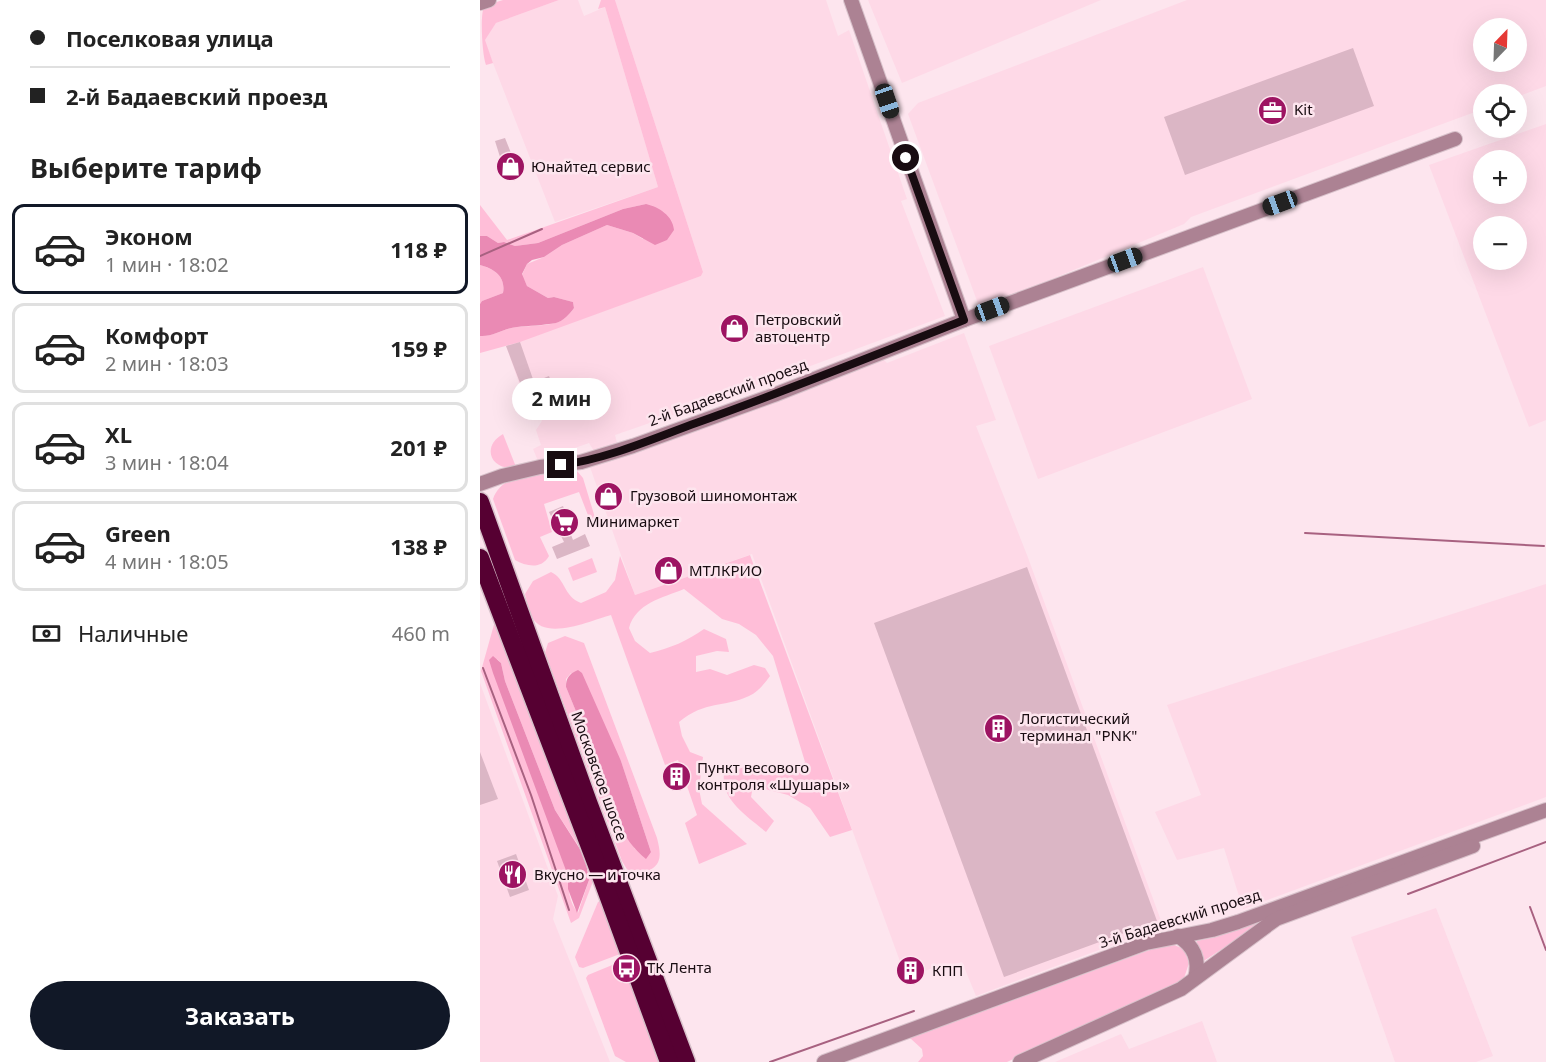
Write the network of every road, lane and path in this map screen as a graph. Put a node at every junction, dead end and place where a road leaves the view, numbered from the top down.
1 (851, 0) edge
2 (1455, 139) dead end
3 (964, 320) junction
4 (480, 484) edge
5 (480, 502) edge
6 (481, 563) edge
7 (1546, 810) edge
8 (1546, 820) edge
9 (1178, 936) junction
10 (1195, 978) junction
11 (657, 982) junction
12 (669, 1062) edge
13 (686, 1062) edge
14 (696, 1062) edge
15 (824, 1062) edge
16 (1020, 1062) edge

1 - 3 street
2 - 3 street, 2-й Бадаевский проезд
3 - 4 street, 2-й Бадаевский проезд
5 - 11 highway, Московское шоссе
6 - 12 highway
7 - 9 street, 3-й Бадаевский проезд
8 - 10 street, 3-й Бадаевский проезд
9 - 10 street
9 - 15 street, 3-й Бадаевский проезд
10 - 16 street, 3-й Бадаевский проезд
11 - 13 highway, Московское шоссе
11 - 14 street

